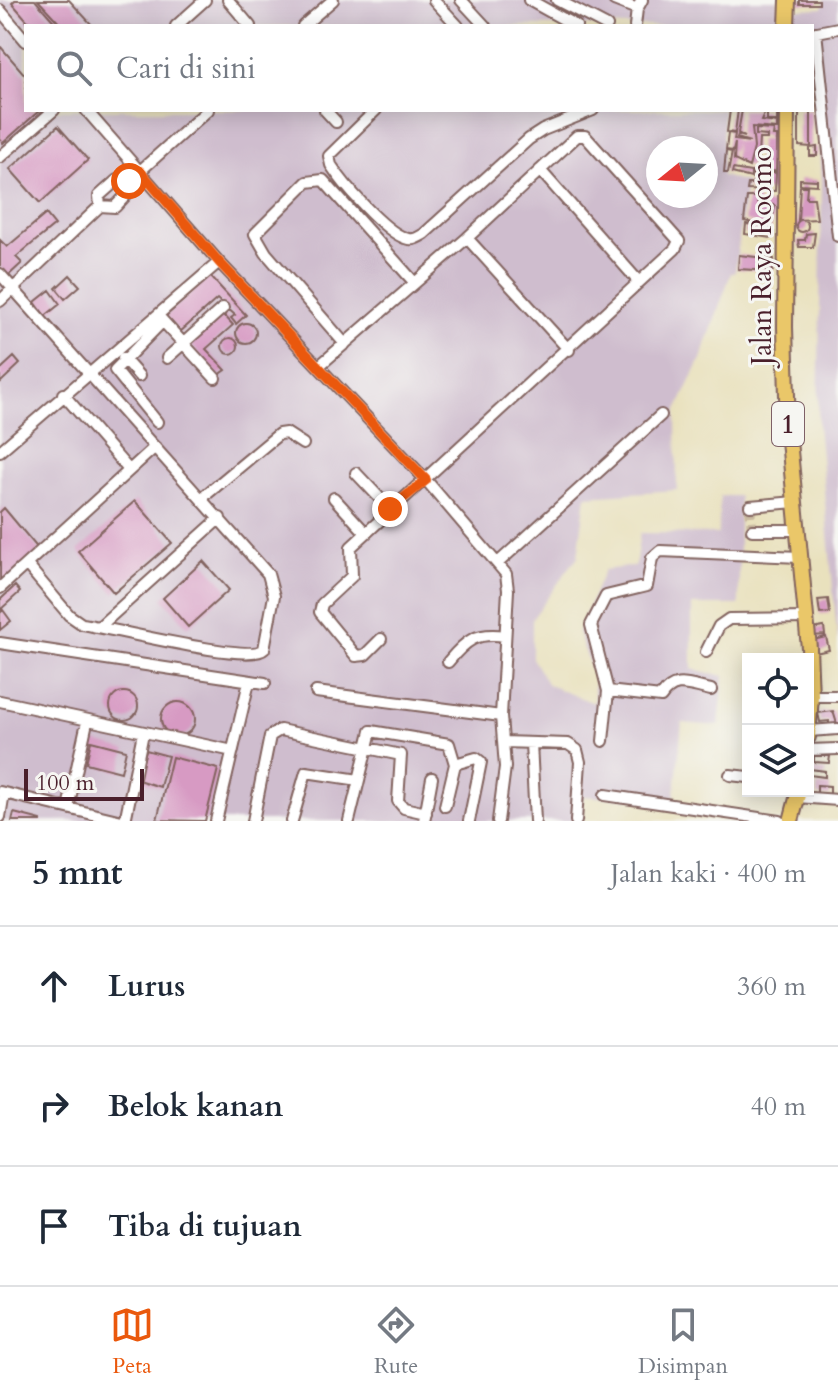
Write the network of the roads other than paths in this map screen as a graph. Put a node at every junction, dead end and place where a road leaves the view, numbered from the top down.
1 (205, 0) edge
2 (228, 0) edge
3 (333, 0) edge
4 (434, 0) edge
5 (461, 0) edge
6 (529, 0) edge
7 (557, 0) edge
8 (614, 0) edge
9 (788, 0) edge
10 (639, 5) edge
11 (0, 10) edge
12 (477, 23) edge
13 (178, 24) edge
14 (248, 24) edge
15 (305, 24) edge
16 (456, 24) edge
17 (572, 24) edge
18 (603, 24) edge
19 (787, 24) edge
20 (838, 28) edge
21 (814, 33) edge
22 (24, 39) edge
23 (52, 112) edge
24 (88, 112) edge
25 (206, 112) edge
26 (327, 112) edge
27 (374, 112) edge
28 (588, 112) edge
29 (787, 112) edge
30 (336, 122) dead end
31 (0, 157) edge
32 (540, 170) junction
33 (140, 171) junction
34 (129, 181) junction
35 (100, 206) junction
36 (838, 236) edge
37 (467, 238) junction
38 (219, 262) junction
39 (0, 274) edge
40 (414, 282) junction
41 (639, 282) junction
42 (13, 290) junction
43 (0, 301) edge
44 (223, 308) dead end
45 (159, 317) junction
46 (184, 344) junction
47 (345, 344) junction
48 (569, 350) junction
49 (123, 358) junction
50 (167, 358) dead end
51 (319, 366) junction
52 (88, 372) junction
53 (139, 376) dead end
54 (215, 378) dead end
55 (63, 394) junction
56 (661, 415) dead end
57 (157, 422) dead end
58 (303, 444) dead end
59 (155, 447) junction
60 (0, 451) edge
61 (129, 470) junction
62 (356, 473) dead end
63 (426, 480) junction
64 (202, 498) junction
65 (334, 498) dead end
66 (795, 502) junction
67 (750, 506) dead end
68 (390, 509) junction
69 (220, 518) junction
70 (752, 530) dead end
71 (798, 530) junction
72 (365, 532) junction
73 (800, 557) junction
74 (499, 562) junction
75 (27, 565) junction
76 (0, 588) edge
77 (807, 618) junction
78 (99, 627) junction
79 (505, 636) junction
80 (381, 639) dead end
81 (0, 643) edge
82 (706, 652) dead end
83 (809, 653) edge
84 (448, 662) dead end
85 (249, 682) junction
86 (265, 683) dead end
87 (711, 690) dead end
88 (608, 691) junction
89 (316, 692) dead end
90 (814, 696) edge
91 (838, 696) edge
92 (0, 701) edge
93 (501, 716) junction
94 (87, 722) junction
95 (838, 729) edge
96 (814, 731) edge
97 (143, 733) junction
98 (603, 741) dead end
99 (503, 742) junction
100 (531, 743) junction
101 (366, 748) junction
102 (838, 749) edge
103 (814, 750) edge
104 (233, 751) junction
105 (455, 764) junction
106 (730, 775) dead end
107 (742, 776) edge
108 (432, 778) dead end
109 (359, 780) junction
110 (2, 792) edge
111 (605, 795) dead end
112 (814, 796) edge
113 (797, 797) edge
114 (838, 800) edge
115 (445, 806) dead end
116 (68, 808) junction
117 (0, 817) edge
118 (425, 817) edge
119 (124, 821) edge
120 (216, 821) edge
121 (253, 821) edge
122 (292, 821) edge
123 (349, 821) edge
124 (469, 821) edge
125 (498, 821) edge
126 (535, 821) edge
127 (576, 821) edge
128 (780, 821) edge
129 (791, 821) edge

1 - 13 street
2 - 14 street
3 - 15 street
4 - 16 street
5 - 12 street
6 - 17 street
7 - 18 street
8 - 10 street
9 - 19 highway
11 - 22 street
20 - 21 street
21 - 36 street
23 - 31 street
24 - 33 street
25 - 33 street
26 - 30 street
27 - 28 street
29 - 66 highway, Jalan Raya Roomo / 1
32 - 37 street
32 - 41 street
32 - 41 street
33 - 34 street
33 - 38 street
34 - 35 street
34 - 35 street
35 - 42 street
37 - 40 street
37 - 48 street
38 - 45 street
38 - 51 street
39 - 42 street
40 - 47 street
40 - 47 street
41 - 48 street
42 - 43 street
42 - 52 street
44 - 46 street
45 - 46 street
45 - 49 street
45 - 52 street
46 - 50 street
46 - 54 street
47 - 51 street
48 - 63 street
49 - 53 street
49 - 57 street
51 - 63 street
52 - 55 street
52 - 59 street
55 - 60 street
55 - 61 street
56 - 74 street
58 - 64 street
59 - 61 street
59 - 64 street
61 - 75 street
62 - 68 street
63 - 68 street
63 - 74 street
64 - 69 street
65 - 72 street
66 - 67 street
66 - 71 highway, Jalan Raya Roomo / 1
68 - 72 street
69 - 78 street
69 - 78 street
70 - 71 street
71 - 73 highway, Jalan Raya Roomo / 1
72 - 80 street
73 - 77 highway, Jalan Raya Roomo / 1
73 - 88 street
74 - 79 street
75 - 76 street
75 - 78 street
77 - 82 street
77 - 83 highway, Jalan Raya Roomo / 1
79 - 84 street
79 - 93 street
81 - 85 street
85 - 86 street
85 - 104 street
87 - 88 street
88 - 98 street
89 - 93 street
90 - 91 street
92 - 94 street
93 - 99 street
94 - 97 street
94 - 116 street
95 - 96 street
97 - 104 street
97 - 119 street
99 - 100 street
99 - 125 street
100 - 126 street
100 - 127 street
101 - 105 street
101 - 109 street
101 - 118 street
101 - 121 street
102 - 103 street
104 - 120 street
105 - 115 street
105 - 124 street
106 - 107 street
108 - 118 street
109 - 122 street
109 - 123 street
110 - 116 street
110 - 117 street
111 - 128 street
112 - 114 street
113 - 129 highway
116 - 119 street

